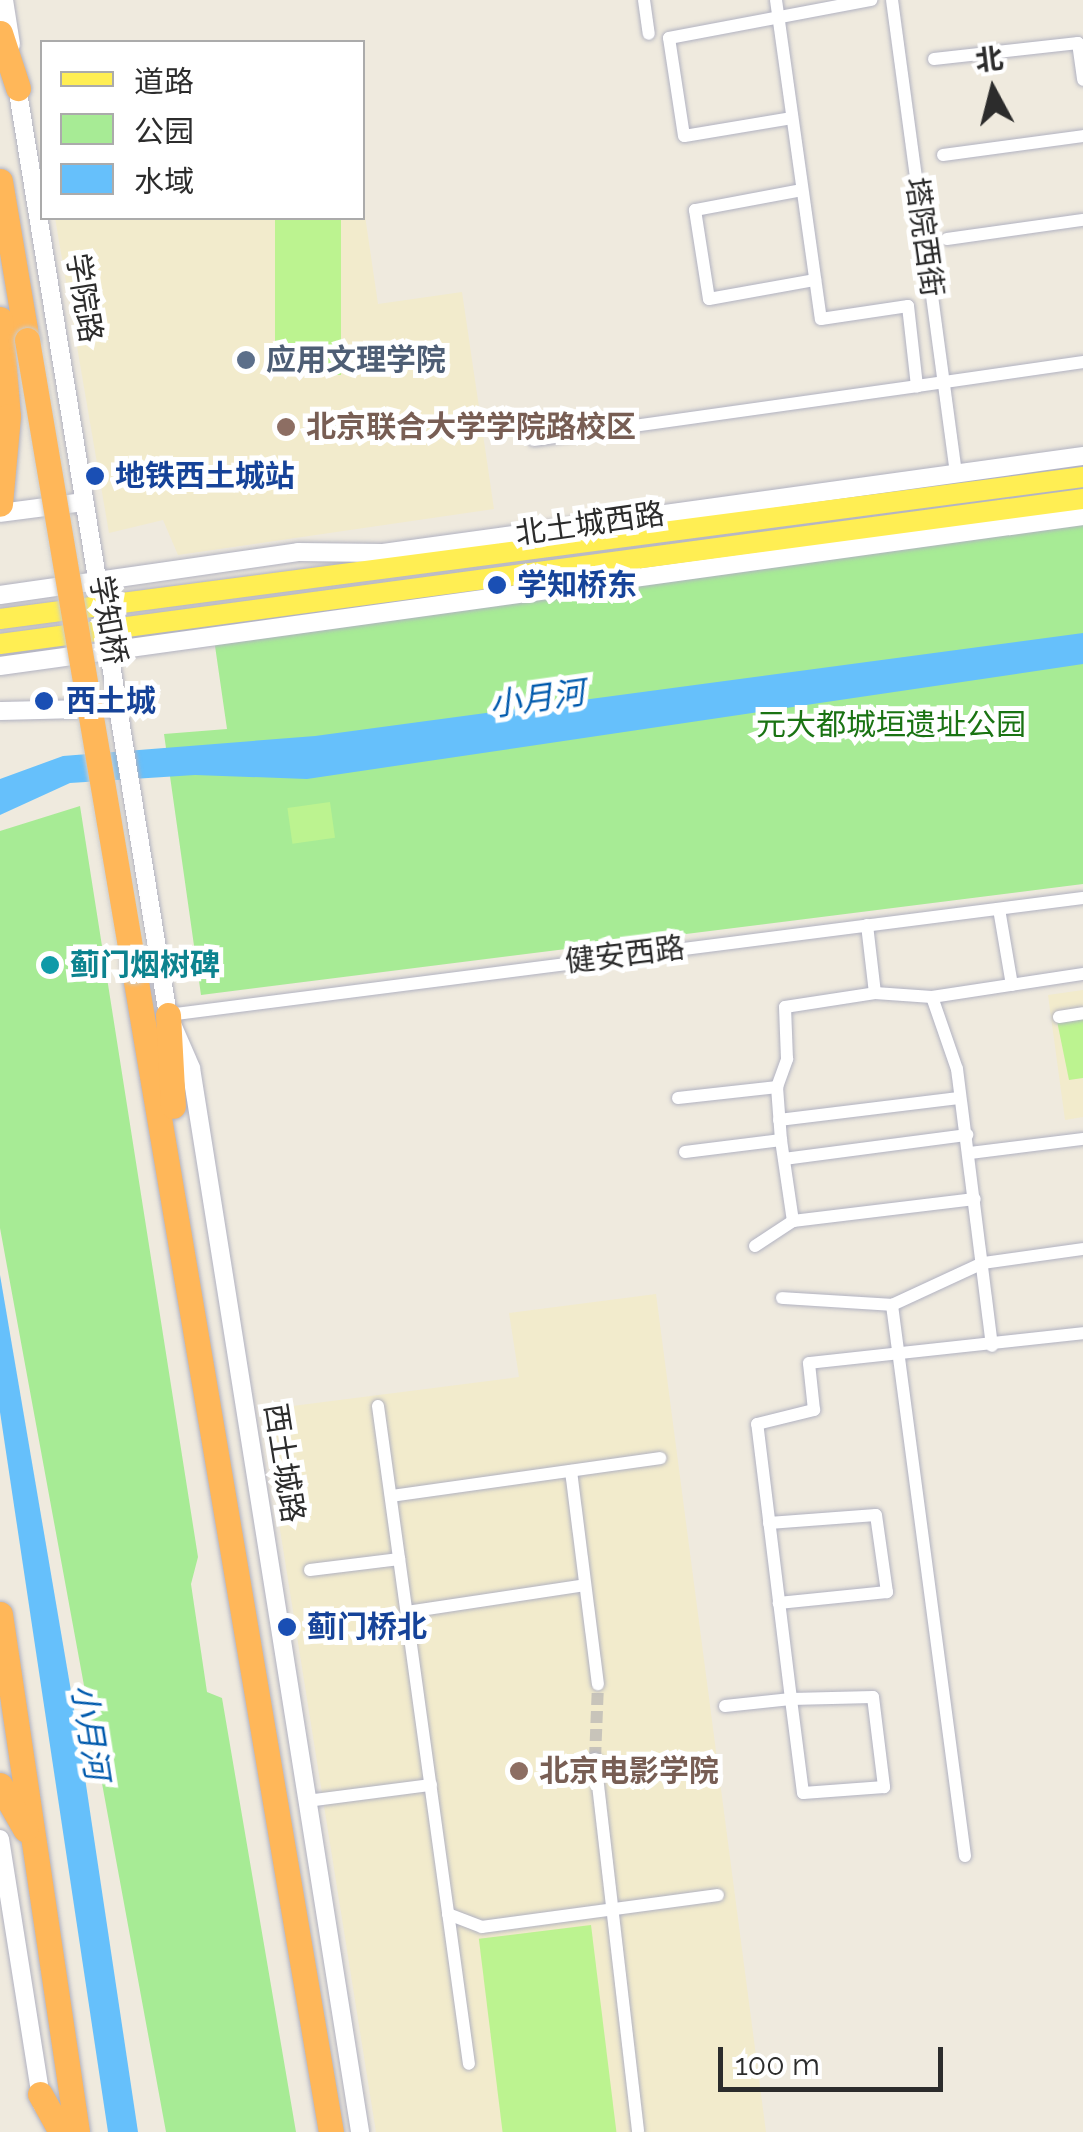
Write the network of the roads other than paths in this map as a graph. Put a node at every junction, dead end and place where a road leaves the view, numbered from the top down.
1 (4, 0) edge
2 (644, 0) edge
3 (776, 0) edge
4 (871, 0) edge
5 (892, 0) edge
6 (778, 18) junction
7 (0, 34) edge
8 (649, 34) dead end
9 (934, 59) dead end
10 (1083, 80) edge
11 (18, 88) junction
12 (792, 118) junction
13 (1083, 136) edge
14 (942, 155) dead end
15 (0, 181) edge
16 (802, 190) junction
17 (1083, 220) edge
18 (947, 239) dead end
19 (815, 280) junction
20 (10, 334) edge
21 (1083, 362) edge
22 (944, 383) junction
23 (918, 386) junction
24 (534, 440) dead end
25 (1083, 456) edge
26 (956, 474) junction
27 (1083, 477) edge
28 (1083, 499) edge
29 (84, 502) junction
30 (0, 504) edge
31 (0, 513) edge
32 (1083, 516) edge
33 (96, 581) junction
34 (0, 595) edge
35 (100, 606) junction
36 (0, 619) edge
37 (105, 630) junction
38 (0, 644) edge
39 (109, 653) junction
40 (0, 666) edge
41 (0, 712) edge
42 (120, 713) junction
43 (1083, 898) edge
44 (999, 909) junction
45 (867, 925) junction
46 (134, 970) joint
47 (1083, 974) edge
48 (1012, 985) junction
49 (875, 993) junction
50 (932, 997) junction
51 (1083, 1013) edge
52 (168, 1015) junction
53 (1059, 1017) dead end
54 (777, 1087) junction
55 (678, 1098) dead end
56 (959, 1098) junction
57 (780, 1120) junction
58 (967, 1136) junction
59 (1083, 1139) edge
60 (781, 1140) junction
61 (685, 1152) dead end
62 (970, 1153) junction
63 (784, 1159) junction
64 (975, 1199) junction
65 (178, 1201) junction
66 (792, 1221) junction
67 (755, 1246) dead end
68 (1083, 1249) edge
69 (983, 1263) junction
70 (782, 1298) dead end
71 (892, 1305) junction
72 (1083, 1333) edge
73 (992, 1346) junction
74 (899, 1358) junction
75 (378, 1406) dead end
76 (660, 1458) dead end
77 (571, 1471) junction
78 (390, 1496) junction
79 (769, 1523) junction
80 (399, 1558) junction
81 (310, 1570) dead end
82 (586, 1585) junction
83 (779, 1603) junction
84 (407, 1612) junction
85 (0, 1614) edge
86 (598, 1684) tunnel mouth
87 (790, 1699) junction
88 (725, 1706) dead end
89 (595, 1759) tunnel mouth
90 (0, 1785) edge
91 (430, 1785) junction
92 (307, 1801) junction
93 (0, 1838) edge
94 (32, 1842) junction
95 (965, 1856) dead end
96 (718, 1895) dead end
97 (615, 1908) junction
98 (448, 1914) junction
99 (469, 2064) dead end
100 (40, 2094) junction
101 (47, 2132) edge
102 (61, 2132) edge
103 (77, 2132) edge
104 (331, 2132) edge
105 (360, 2132) edge
106 (638, 2132) edge

1 - 11 street, 学院路
2 - 8 street
3 - 6 street
4 - 6 street
5 - 22 street, 塔院西街
6 - 12 street
6 - 12 street
7 - 11 highway
9 - 10 street
11 - 29 street, 学院路
12 - 16 street
13 - 14 street
15 - 20 highway, 学院路
16 - 19 street
16 - 19 street
17 - 18 street
19 - 23 street
20 - 30 highway
20 - 46 highway, 学知桥, bridge
21 - 22 street
22 - 23 street
22 - 26 street, 塔院西街
23 - 24 street
25 - 26 street, 北土城西路
26 - 33 street, 北土城西路
27 - 35 main road, 北土城西路
28 - 37 main road, 北土城西路
29 - 31 street
29 - 33 street, 学院路
32 - 39 street, 北土城西路
33 - 34 street, 北土城西路
33 - 35 street, 学院路
35 - 36 main road, 北土城西路
35 - 37 street, 学院路
37 - 38 main road, 北土城西路
37 - 39 street
39 - 40 street, 北土城西路
39 - 42 street
41 - 42 street
42 - 52 street, 西土城路
43 - 44 street, 健安西路
44 - 45 street, 健安西路
44 - 48 street
45 - 49 street
45 - 52 street, 健安西路
46 - 65 highway, 西土城路
47 - 48 street
48 - 50 street
49 - 50 street
49 - 54 street
50 - 56 street
51 - 53 street
52 - 65 highway
52 - 92 street, 西土城路
54 - 55 street
54 - 57 street
56 - 57 street
56 - 58 street
57 - 60 street
58 - 62 street
58 - 63 street
59 - 62 street
60 - 61 street
60 - 63 street
62 - 64 street
63 - 66 street
64 - 66 street
64 - 69 street
65 - 104 highway, 西土城路
66 - 67 street
68 - 69 street
69 - 71 street
69 - 73 street
70 - 71 street
71 - 74 street
72 - 73 street
73 - 74 street
74 - 79 street
74 - 95 street
75 - 78 street
76 - 77 street
77 - 78 street
77 - 82 street
78 - 80 street
79 - 83 street
79 - 83 street
80 - 81 street
80 - 84 street
82 - 84 street
82 - 86 street
83 - 87 street
84 - 91 street
85 - 94 highway
87 - 87 street
87 - 88 street
89 - 97 street
90 - 94 highway
91 - 92 street
91 - 98 street
92 - 105 street, 西土城路
93 - 100 street
94 - 103 highway
96 - 97 street
97 - 98 street
97 - 106 street
98 - 99 street
100 - 101 street
100 - 102 highway

